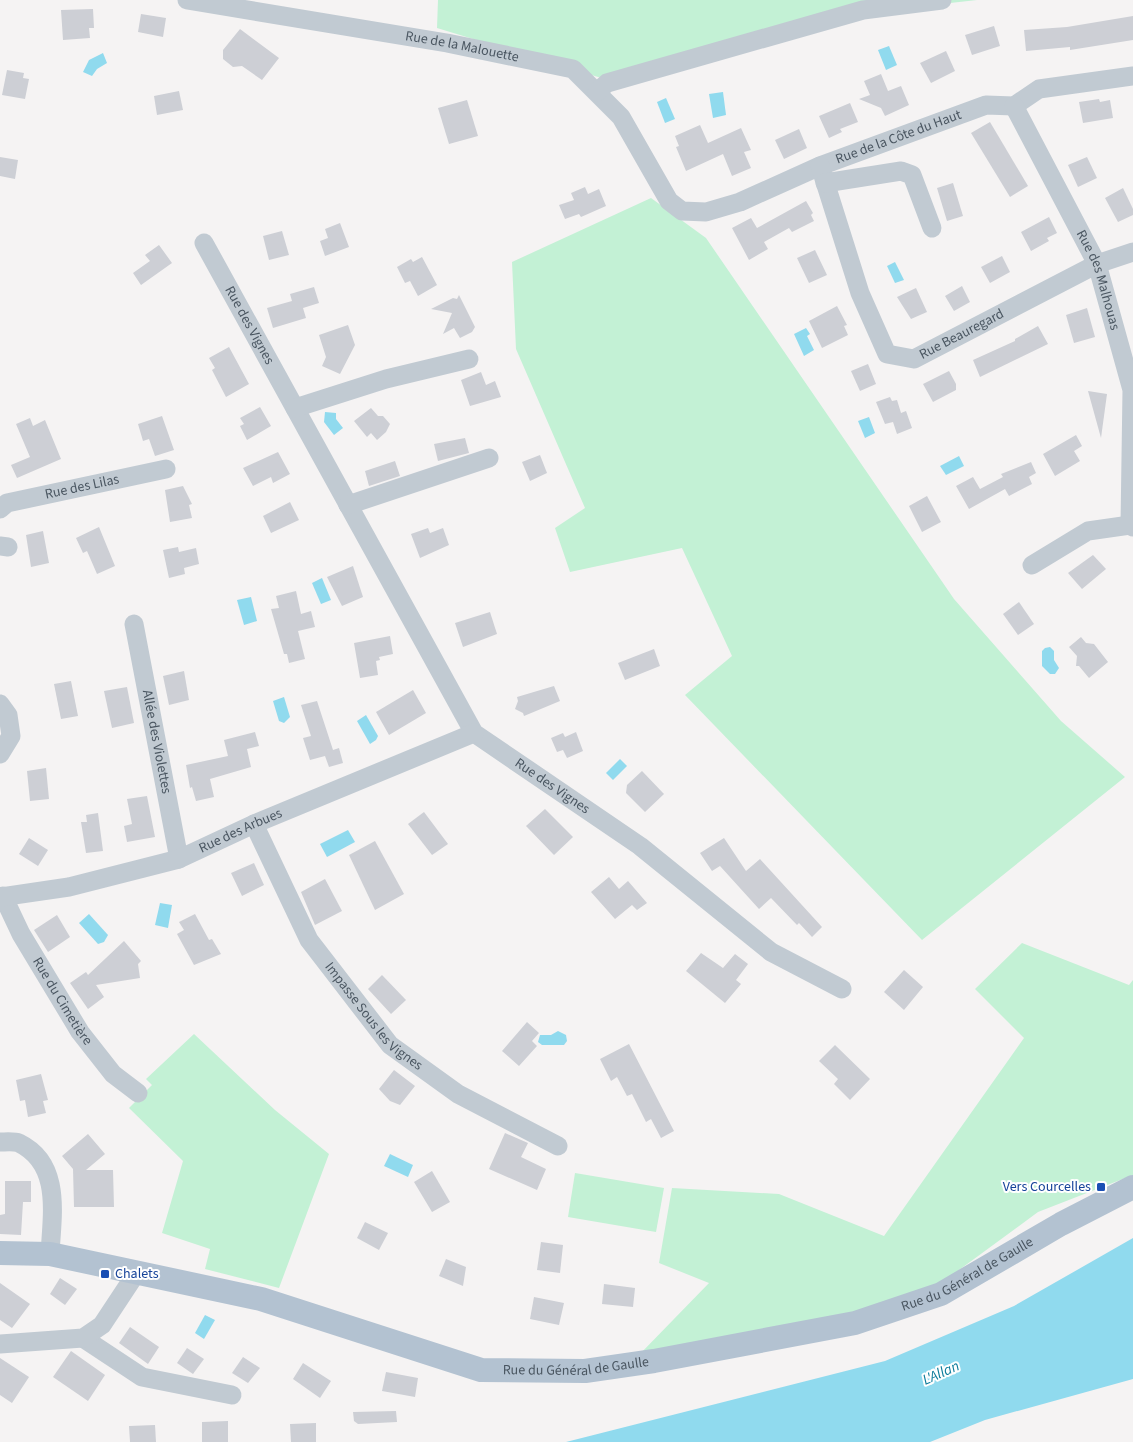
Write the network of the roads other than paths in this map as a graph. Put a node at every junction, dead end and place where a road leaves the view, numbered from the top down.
1 (187, 0) edge
2 (942, 0) edge
3 (1133, 76) edge
4 (596, 92) junction
5 (1014, 106) junction
6 (822, 174) junction
7 (669, 200) joint
8 (932, 228) dead end
9 (204, 243) dead end
10 (1133, 252) edge
11 (1098, 264) junction
12 (469, 359) dead end
13 (295, 408) junction
14 (489, 458) dead end
15 (166, 469) dead end
16 (348, 505) junction
17 (0, 509) edge
18 (1132, 526) edge
19 (1032, 565) dead end
20 (134, 624) dead end
21 (0, 704) edge
22 (474, 733) junction
23 (0, 754) edge
24 (254, 824) junction
25 (179, 860) junction
26 (2, 896) edge
27 (842, 988) dead end
28 (138, 1093) dead end
29 (0, 1142) edge
30 (558, 1146) dead end
31 (1133, 1187) edge
32 (0, 1253) edge
33 (50, 1254) junction
34 (137, 1272) junction
35 (83, 1338) junction
36 (0, 1344) edge
37 (232, 1395) dead end

1 - 4 street, Rue de la Malouette
2 - 4 street
3 - 5 street
4 - 7 street, Rue de la Malouette
5 - 6 street, Rue de la Côte du Haut
5 - 11 street, Rue des Malhouas
6 - 7 street, Rue de la Côte du Haut
6 - 8 street
6 - 11 street, Rue Beauregard
9 - 13 street, Rue des Vignes
10 - 11 street, Rue Beauregard
11 - 18 street, Rue des Malhouas
12 - 13 street
13 - 16 street, Rue des Vignes
14 - 16 street
15 - 17 street, Rue des Lilas
16 - 22 street, Rue des Vignes
18 - 19 street
20 - 25 street, Allée des Violettes
21 - 23 street
22 - 24 street, Rue des Arbues
22 - 27 street, Rue des Vignes
24 - 25 street, Rue des Arbues
24 - 30 street, Impasse Sous les Vignes
25 - 26 street, Rue des Arbues
26 - 28 street, Rue du Cimetière
29 - 33 street
31 - 34 main road, Rue du Général de Gaulle
32 - 33 main road, Rue du Général de Gaulle
33 - 34 main road, Rue du Général de Gaulle
34 - 35 street
35 - 36 street
35 - 37 street

